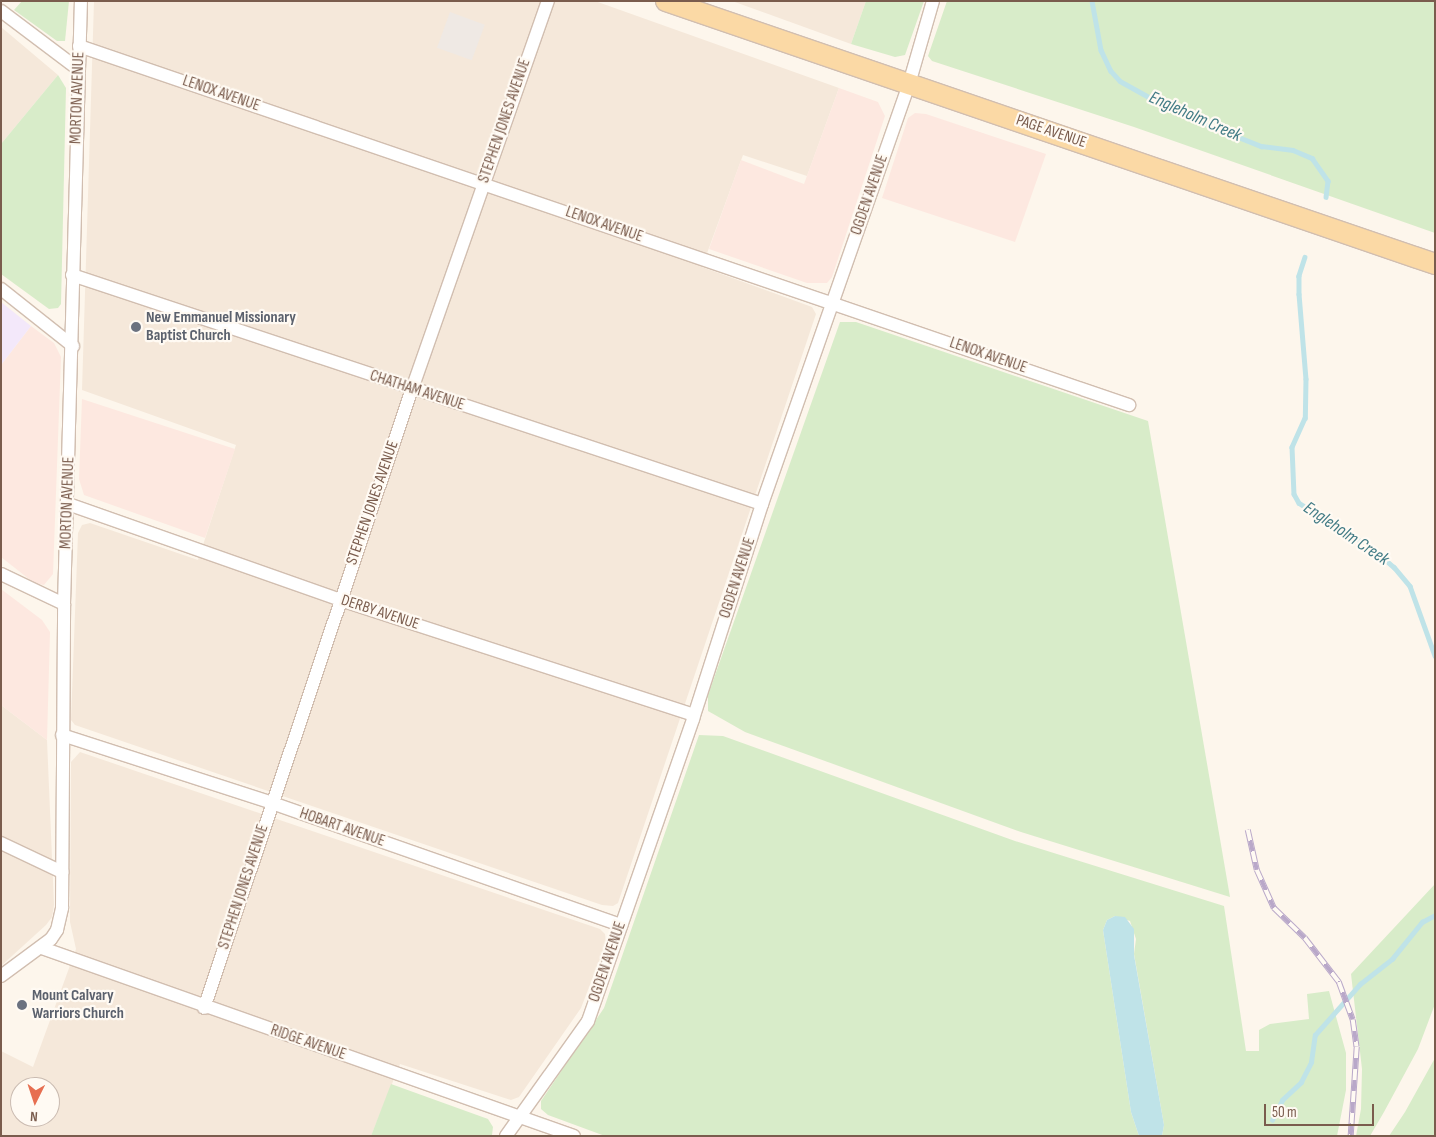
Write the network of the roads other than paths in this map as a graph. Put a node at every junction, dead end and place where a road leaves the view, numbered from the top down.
1 (81, 1) edge
2 (548, 1) edge
3 (666, 1) edge
4 (933, 1) edge
5 (1, 11) edge
6 (80, 46) junction
7 (78, 69) junction
8 (908, 84) junction
9 (484, 184) junction
10 (1435, 264) edge
11 (72, 275) junction
12 (1, 289) edge
13 (832, 303) junction
14 (73, 346) junction
15 (412, 389) junction
16 (1129, 405) dead end
17 (68, 504) junction
18 (762, 504) junction
19 (1, 574) edge
20 (340, 600) junction
21 (64, 604) junction
22 (694, 715) junction
23 (62, 735) junction
24 (272, 803) junction
25 (1, 843) edge
26 (62, 872) junction
27 (621, 925) junction
28 (42, 948) junction
29 (1, 976) edge
30 (204, 1008) junction
31 (520, 1115) junction
32 (506, 1136) edge
33 (574, 1136) edge

1 - 6 street, MORTON AVENUE
2 - 9 street, STEPHEN JONES AVENUE
3 - 8 main road, PAGE AVENUE
4 - 8 street, OGDEN AVENUE
5 - 7 street
6 - 7 street, MORTON AVENUE
6 - 9 street, LENOX AVENUE
7 - 11 street, MORTON AVENUE
8 - 10 main road, PAGE AVENUE
8 - 13 street, OGDEN AVENUE
9 - 13 street, LENOX AVENUE
9 - 15 street, STEPHEN JONES AVENUE
11 - 14 street, MORTON AVENUE
11 - 15 street, CHATHAM AVENUE
12 - 14 street
13 - 16 street, LENOX AVENUE
13 - 18 street, OGDEN AVENUE
14 - 17 street, MORTON AVENUE
15 - 18 street, CHATHAM AVENUE
15 - 20 street, STEPHEN JONES AVENUE
17 - 20 street, DERBY AVENUE
17 - 21 street, MORTON AVENUE
18 - 22 street, OGDEN AVENUE
19 - 21 street
20 - 22 street, DERBY AVENUE
20 - 24 street, STEPHEN JONES AVENUE
21 - 23 street, MORTON AVENUE
22 - 27 street, OGDEN AVENUE
23 - 24 street, HOBART AVENUE
23 - 26 street, MORTON AVENUE
24 - 27 street, HOBART AVENUE
24 - 30 street, STEPHEN JONES AVENUE
25 - 26 street
26 - 28 street, MORTON AVENUE
27 - 31 street, OGDEN AVENUE
28 - 29 street, MORTON AVENUE
28 - 30 street, RIDGE AVENUE
30 - 31 street, RIDGE AVENUE
31 - 32 street, OGDEN AVENUE
31 - 33 street, RIDGE AVENUE

